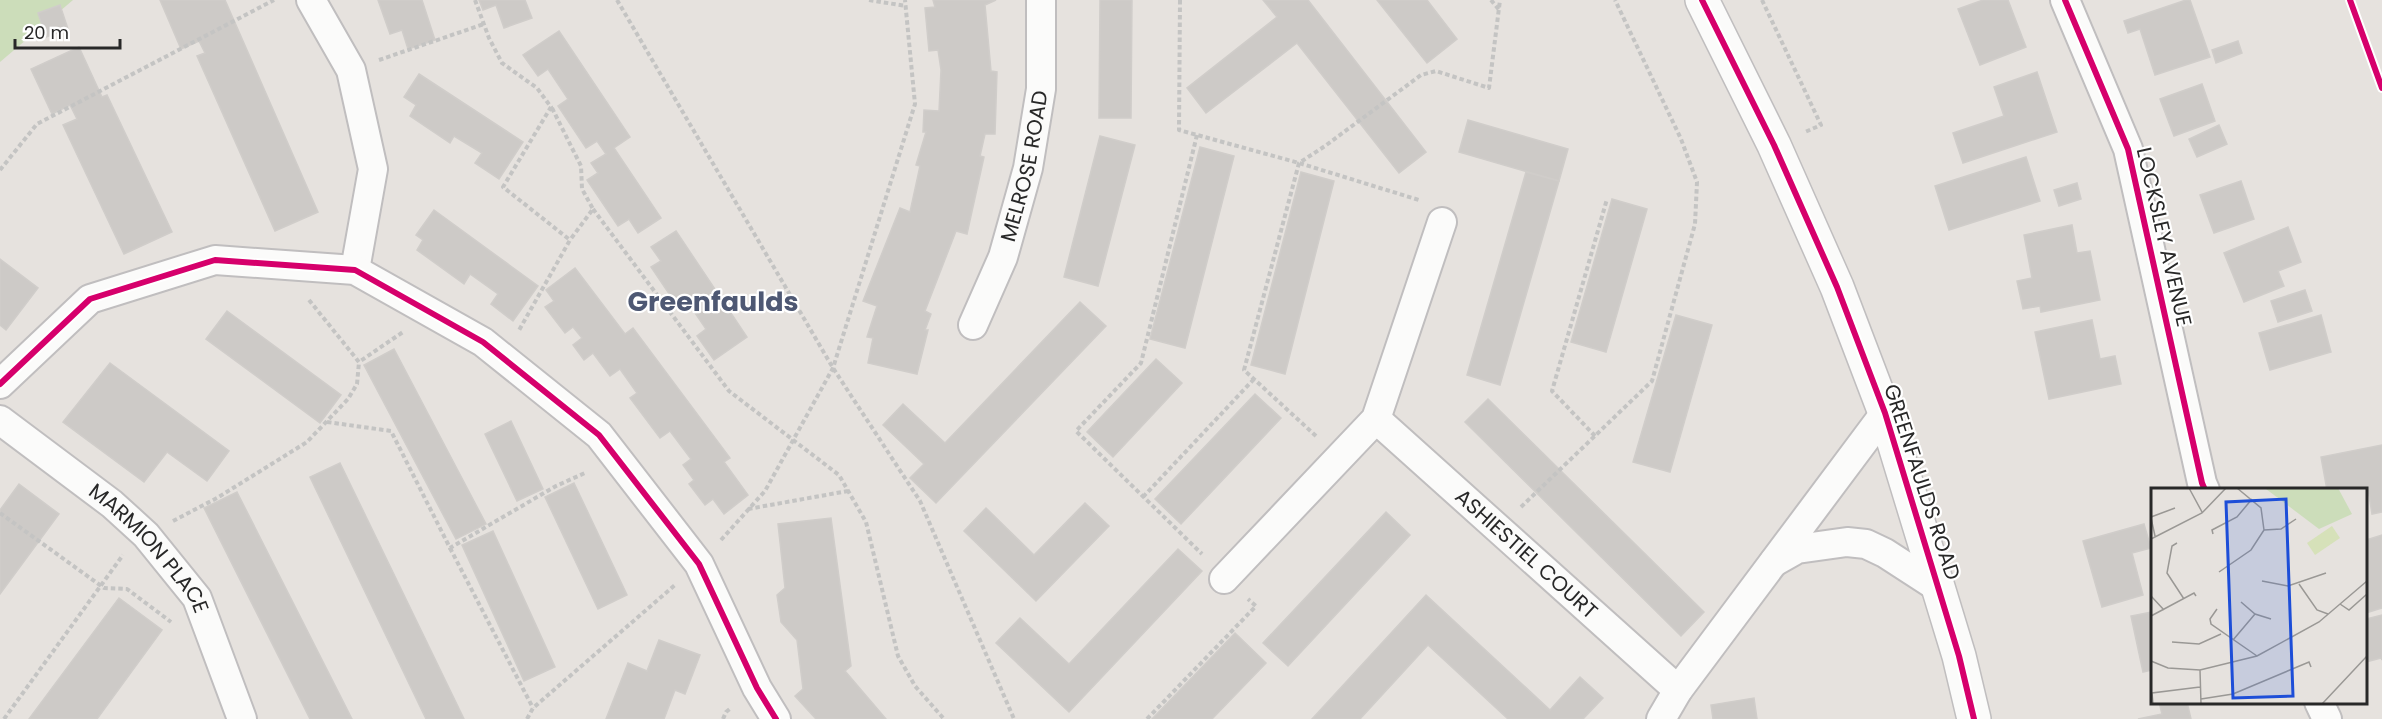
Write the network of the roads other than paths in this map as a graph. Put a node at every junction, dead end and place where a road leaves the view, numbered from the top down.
1 (311, 0) edge
2 (1041, 0) edge
3 (1702, 0) edge
4 (2065, 0) edge
5 (1442, 222) road end
6 (355, 270) junction
7 (973, 325) dead end
8 (0, 384) edge
9 (1885, 413) junction
10 (1376, 419) junction
11 (0, 420) edge
12 (2204, 488) edge
13 (1772, 564) junction
14 (1224, 579) road end
15 (1939, 588) junction
16 (1678, 690) junction
17 (2320, 704) edge
18 (242, 719) edge
19 (776, 719) edge
20 (1661, 719) edge
21 (1974, 719) edge
22 (2327, 719) edge

1 - 6 street
2 - 7 street, MELROSE ROAD
3 - 9 street, GREENFAULDS ROAD
4 - 12 street, LOCKSLEY AVENUE
5 - 10 street
6 - 8 street
6 - 19 street
9 - 13 street
9 - 15 street, GREENFAULDS ROAD
10 - 14 street
10 - 16 street, ASHIESTIEL COURT
11 - 18 street, MARMION PLACE
13 - 15 street
13 - 16 street
15 - 21 street, GREENFAULDS ROAD
16 - 20 street
17 - 22 street

